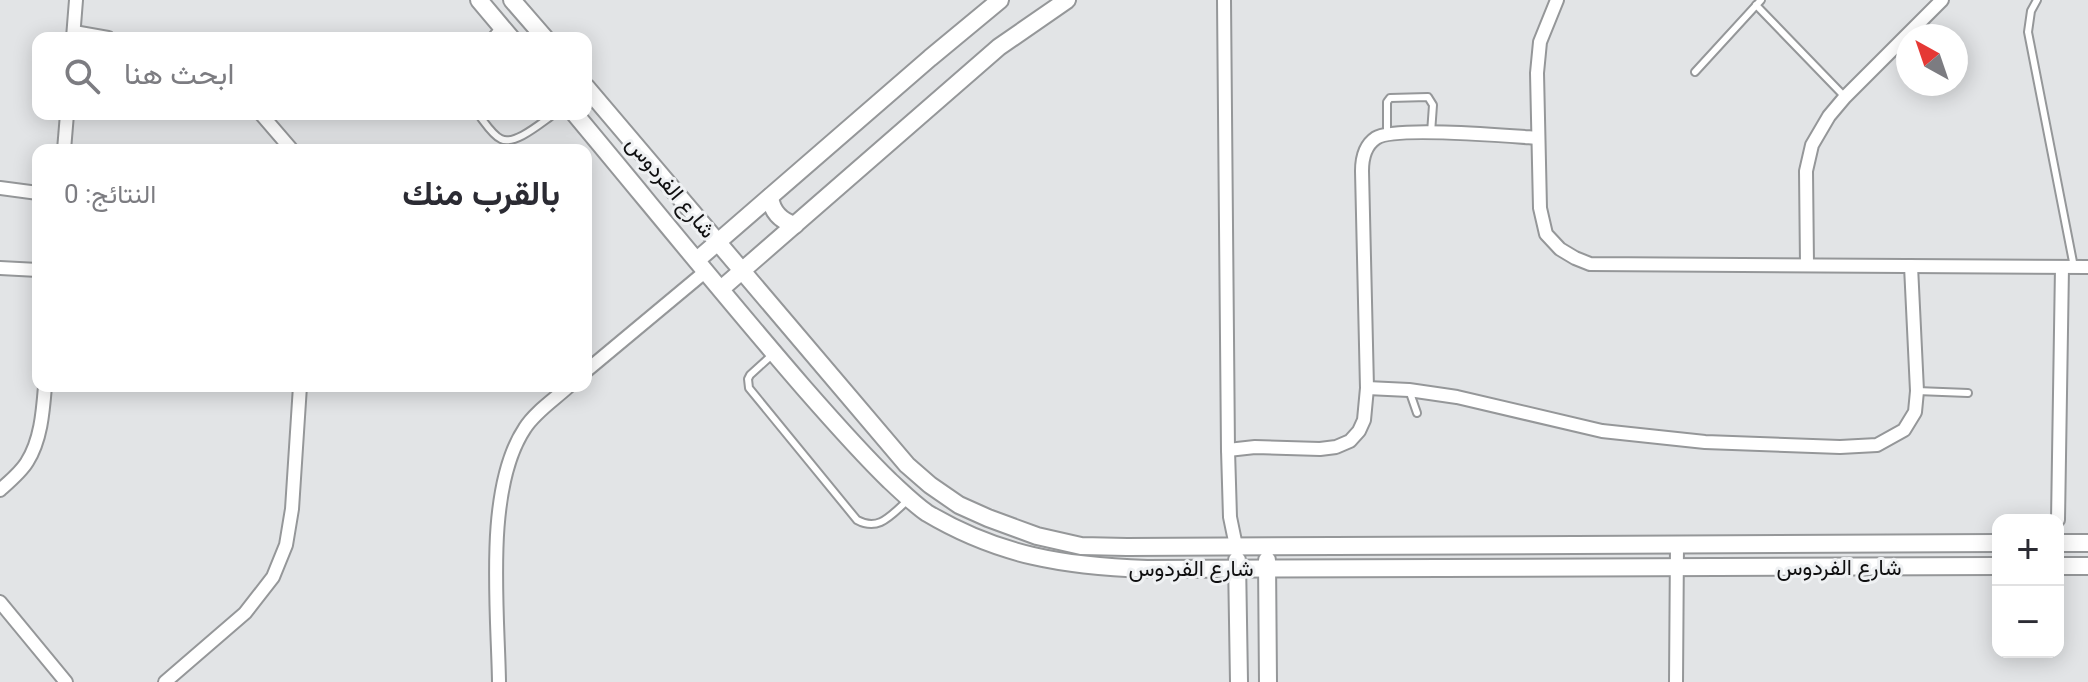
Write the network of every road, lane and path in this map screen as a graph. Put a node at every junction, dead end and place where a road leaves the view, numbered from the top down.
1 (76, 0) edge
2 (479, 0) edge
3 (512, 0) edge
4 (1067, 0) edge
5 (1224, 0) edge
6 (1557, 0) edge
7 (1942, 0) edge
8 (2037, 0) edge
9 (994, 2) edge
10 (1758, 3) edge
11 (73, 32) edge
12 (500, 32) edge
13 (540, 32) edge
14 (1695, 72) dead end
15 (592, 94) edge
16 (1845, 97) junction
17 (66, 120) edge
18 (266, 120) edge
19 (483, 120) edge
20 (545, 120) edge
21 (580, 120) edge
22 (1387, 133) junction
23 (1431, 133) junction
24 (1538, 138) junction
25 (64, 144) edge
26 (287, 144) edge
27 (0, 188) edge
28 (32, 192) edge
29 (770, 197) junction
30 (693, 213) junction
31 (795, 225) junction
32 (673, 231) junction
33 (718, 242) junction
34 (1807, 264) junction
35 (702, 266) junction
36 (1911, 266) junction
37 (2068, 267) junction
38 (2088, 267) edge
39 (0, 268) edge
40 (32, 270) edge
41 (742, 271) junction
42 (721, 289) junction
43 (773, 308) junction
44 (752, 326) junction
45 (774, 353) junction
46 (592, 366) edge
47 (1367, 388) junction
48 (1409, 390) junction
49 (1917, 391) junction
50 (44, 392) edge
51 (300, 392) edge
52 (563, 392) edge
53 (1968, 393) dead end
54 (1417, 413) dead end
55 (1228, 450) junction
56 (0, 490) edge
57 (910, 499) junction
58 (2058, 514) edge
59 (1992, 543) edge
60 (2064, 543) edge
61 (2088, 543) edge
62 (1533, 544) junction
63 (1677, 544) junction
64 (1267, 545) junction
65 (1236, 546) junction
66 (1992, 566) edge
67 (2064, 566) edge
68 (2088, 566) edge
69 (1677, 567) junction
70 (1267, 568) junction
71 (1534, 568) junction
72 (1238, 569) junction
73 (0, 602) edge
74 (66, 682) edge
75 (165, 682) edge
76 (499, 682) edge
77 (1239, 682) edge
78 (1268, 682) edge
79 (1676, 682) edge

1 - 11 street
2 - 12 street
3 - 13 street
4 - 31 street
5 - 55 street
6 - 24 street
7 - 16 street
8 - 37 lane
9 - 29 street
10 - 14 lane
10 - 16 lane
15 - 30 street, شارع الفردوس
16 - 34 street
17 - 25 street
18 - 26 street
19 - 20 lane
21 - 32 street, شارع الفردوس
22 - 23 street
22 - 23 lane
22 - 47 street
23 - 24 street
24 - 34 street
27 - 28 street
29 - 31 street
29 - 33 street
30 - 32 street
30 - 33 street, شارع الفردوس
31 - 41 street
32 - 35 street, شارع الفردوس
33 - 35 street
33 - 41 street, شارع الفردوس
34 - 36 street
35 - 42 street, شارع الفردوس
35 - 46 street
36 - 37 street
36 - 49 street
37 - 38 street
37 - 58 street
39 - 40 street
41 - 42 street
41 - 43 street, شارع الفردوس
42 - 44 street, شارع الفردوس
43 - 44 street
43 - 65 street, شارع الفردوس
44 - 45 street, شارع الفردوس
45 - 57 street, شارع الفردوس
45 - 57 lane
47 - 48 street
47 - 55 street
48 - 49 street
48 - 54 lane
49 - 53 lane
50 - 56 street
51 - 75 street
52 - 76 street
55 - 65 street
57 - 72 street, شارع الفردوس
59 - 63 street, شارع الفردوس
60 - 61 street
62 - 63 street, شارع الفردوس
62 - 64 street, شارع الفردوس
62 - 71 street
63 - 69 street
64 - 65 street, شارع الفردوس
64 - 70 street
65 - 72 street
66 - 69 street, شارع الفردوس
67 - 68 street
69 - 71 street, شارع الفردوس
69 - 79 street
70 - 71 street, شارع الفردوس
70 - 72 street, شارع الفردوس
70 - 78 street
72 - 77 street
73 - 74 street

